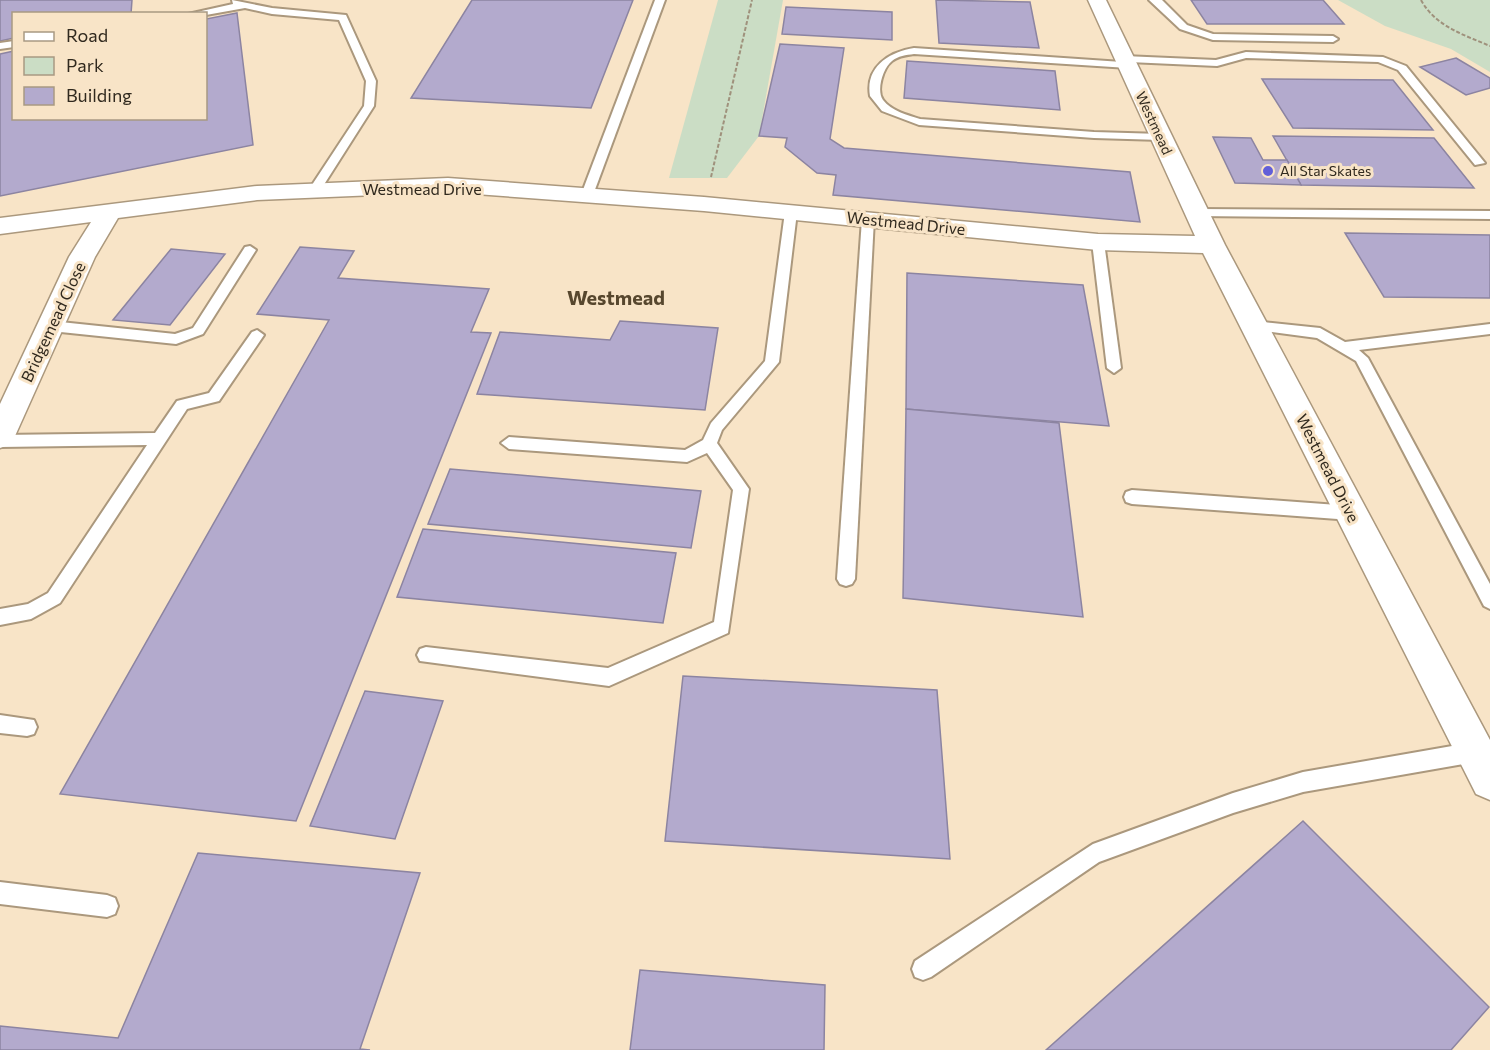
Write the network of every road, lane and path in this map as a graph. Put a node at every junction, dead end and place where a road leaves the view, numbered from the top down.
1 (660, 0) edge
2 (753, 0) edge
3 (1097, 0) edge
4 (1154, 0) edge
5 (1421, 0) edge
6 (240, 2) edge
7 (200, 12) edge
8 (1333, 39) dead end
9 (1490, 46) edge
10 (1126, 62) junction
11 (1161, 137) junction
12 (1479, 163) dead end
13 (314, 191) junction
14 (587, 195) junction
15 (704, 204) junction
16 (111, 210) junction
17 (791, 212) junction
18 (1197, 213) junction
19 (1490, 215) edge
20 (868, 219) junction
21 (0, 226) edge
22 (1098, 242) junction
23 (1212, 245) junction
24 (250, 250) dead end
25 (51, 326) junction
26 (1254, 326) junction
27 (1490, 329) edge
28 (257, 335) dead end
29 (1342, 347) junction
30 (1114, 368) dead end
31 (0, 438) edge
32 (160, 439) junction
33 (509, 443) dead end
34 (709, 444) junction
35 (1132, 497) dead end
36 (1351, 513) junction
37 (846, 579) dead end
38 (1490, 601) edge
39 (0, 617) edge
40 (426, 655) dead end
41 (0, 724) edge
42 (27, 727) dead end
43 (1475, 752) junction
44 (1490, 780) edge
45 (0, 893) edge
46 (107, 906) dead end
47 (923, 969) dead end

1 - 14 lane
2 - 15 path
3 - 10 street, Westmead
4 - 8 lane
5 - 9 path
6 - 7 lane
6 - 13 lane
10 - 11 street, Westmead
10 - 11 lane
10 - 12 lane
11 - 18 street, Westmead
13 - 14 street, Westmead Drive
13 - 16 street, Westmead Drive
14 - 15 street, Westmead Drive
15 - 17 street, Westmead Drive
16 - 21 street, Westmead Drive
16 - 25 street, Bridgemead Close
17 - 20 street, Westmead Drive
17 - 34 lane
18 - 19 lane
18 - 23 street, Westmead
20 - 22 street, Westmead Drive
20 - 37 lane
22 - 23 street, Westmead Drive
22 - 30 lane
23 - 26 street, Westmead Drive
24 - 25 lane
25 - 31 street, Bridgemead Close
26 - 29 lane
26 - 36 street, Westmead Drive
27 - 29 lane
28 - 32 lane
29 - 38 lane
31 - 32 lane
32 - 39 lane
33 - 34 lane
34 - 40 lane
35 - 36 lane
36 - 43 street, Westmead Drive
41 - 42 lane
43 - 44 street, Westmead Drive
43 - 47 lane
45 - 46 lane

